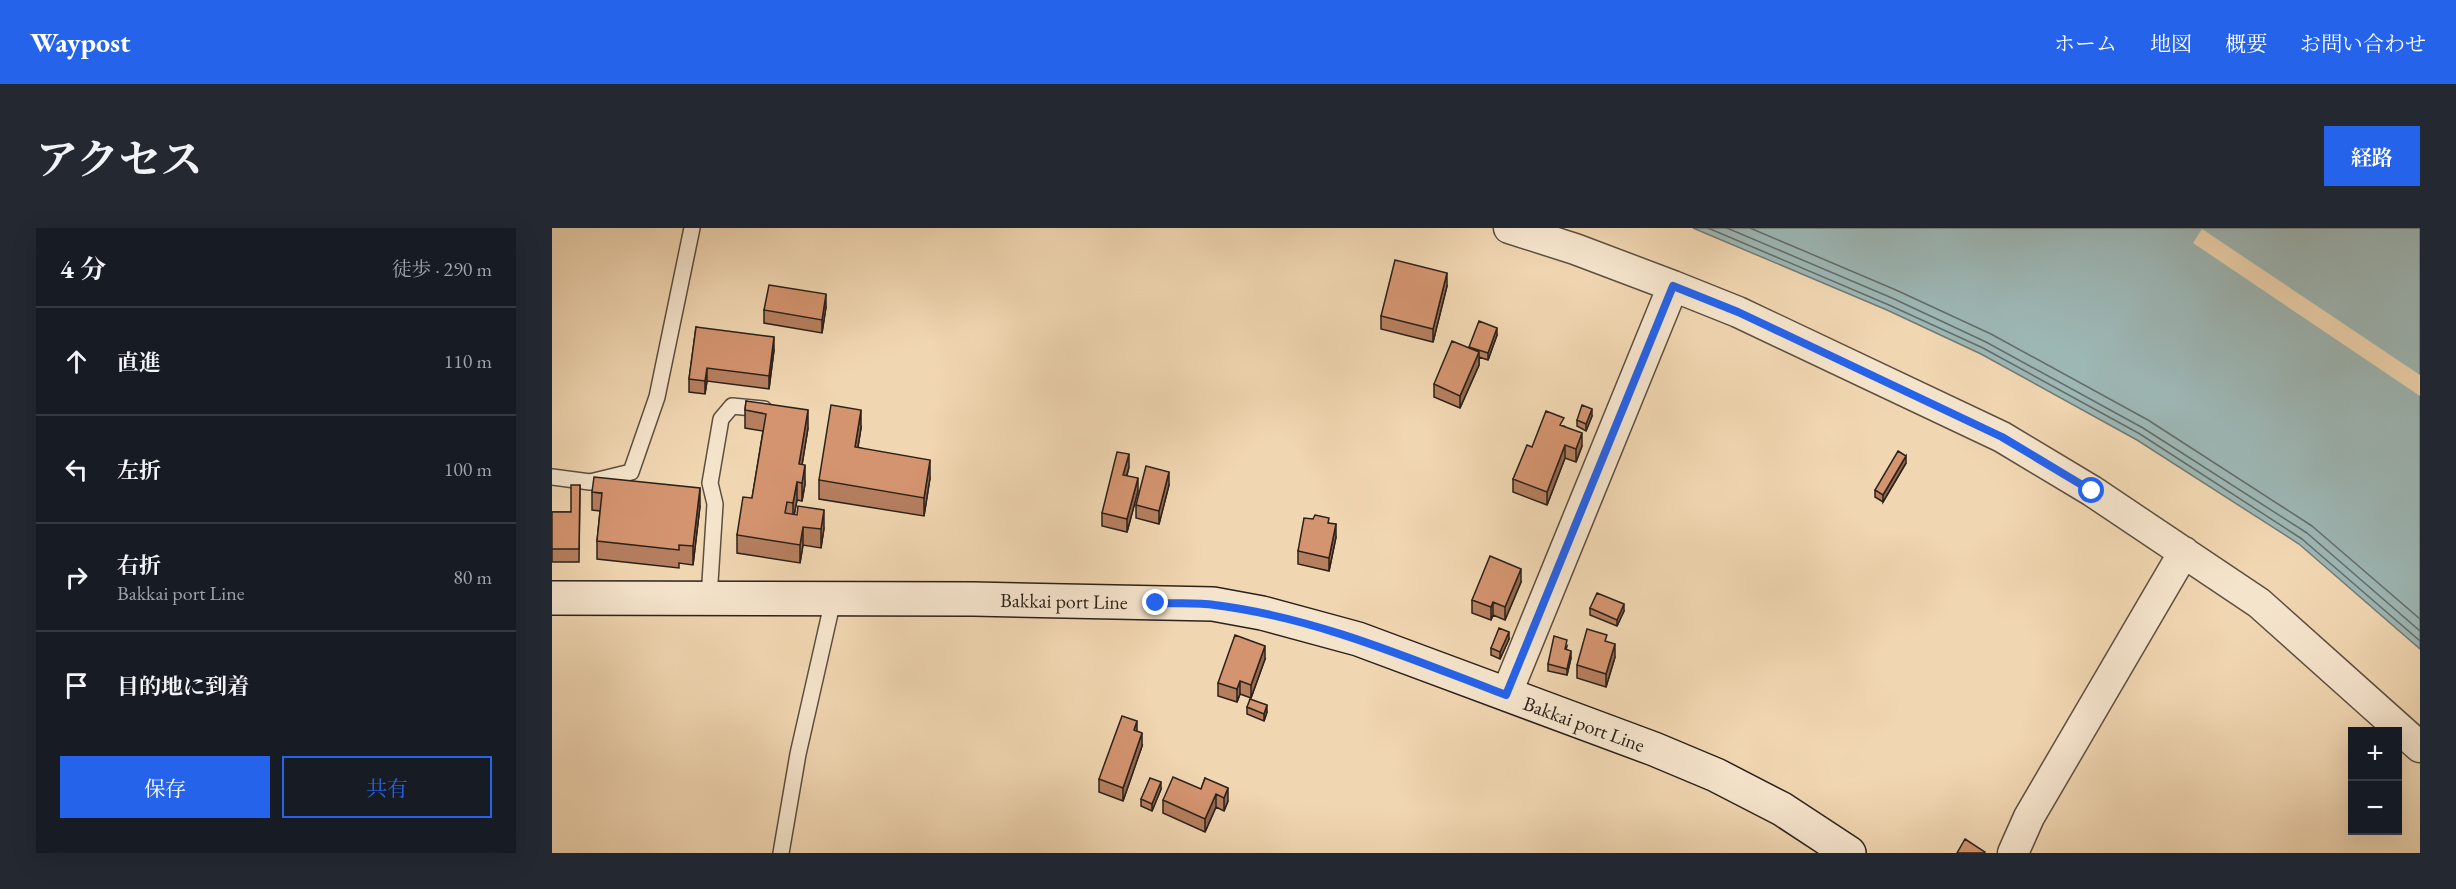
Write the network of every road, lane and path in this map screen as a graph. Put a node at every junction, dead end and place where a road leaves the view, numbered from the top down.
1 (692, 228) edge
2 (1509, 228) edge
3 (1673, 286) junction
4 (774, 409) edge
5 (552, 477) edge
6 (2184, 552) junction
7 (552, 598) edge
8 (709, 598) junction
9 (834, 600) junction
10 (1506, 695) junction
11 (2420, 747) edge
12 (781, 853) edge
13 (1849, 853) edge
14 (2013, 853) edge

1 - 5 lane
2 - 3 street
3 - 6 street
3 - 10 street
4 - 8 lane
6 - 11 street
6 - 14 street
7 - 8 main road, Bakkai port Line
8 - 9 main road, Bakkai port Line
9 - 10 main road, Bakkai port Line
9 - 12 lane
10 - 13 main road, Bakkai port Line

